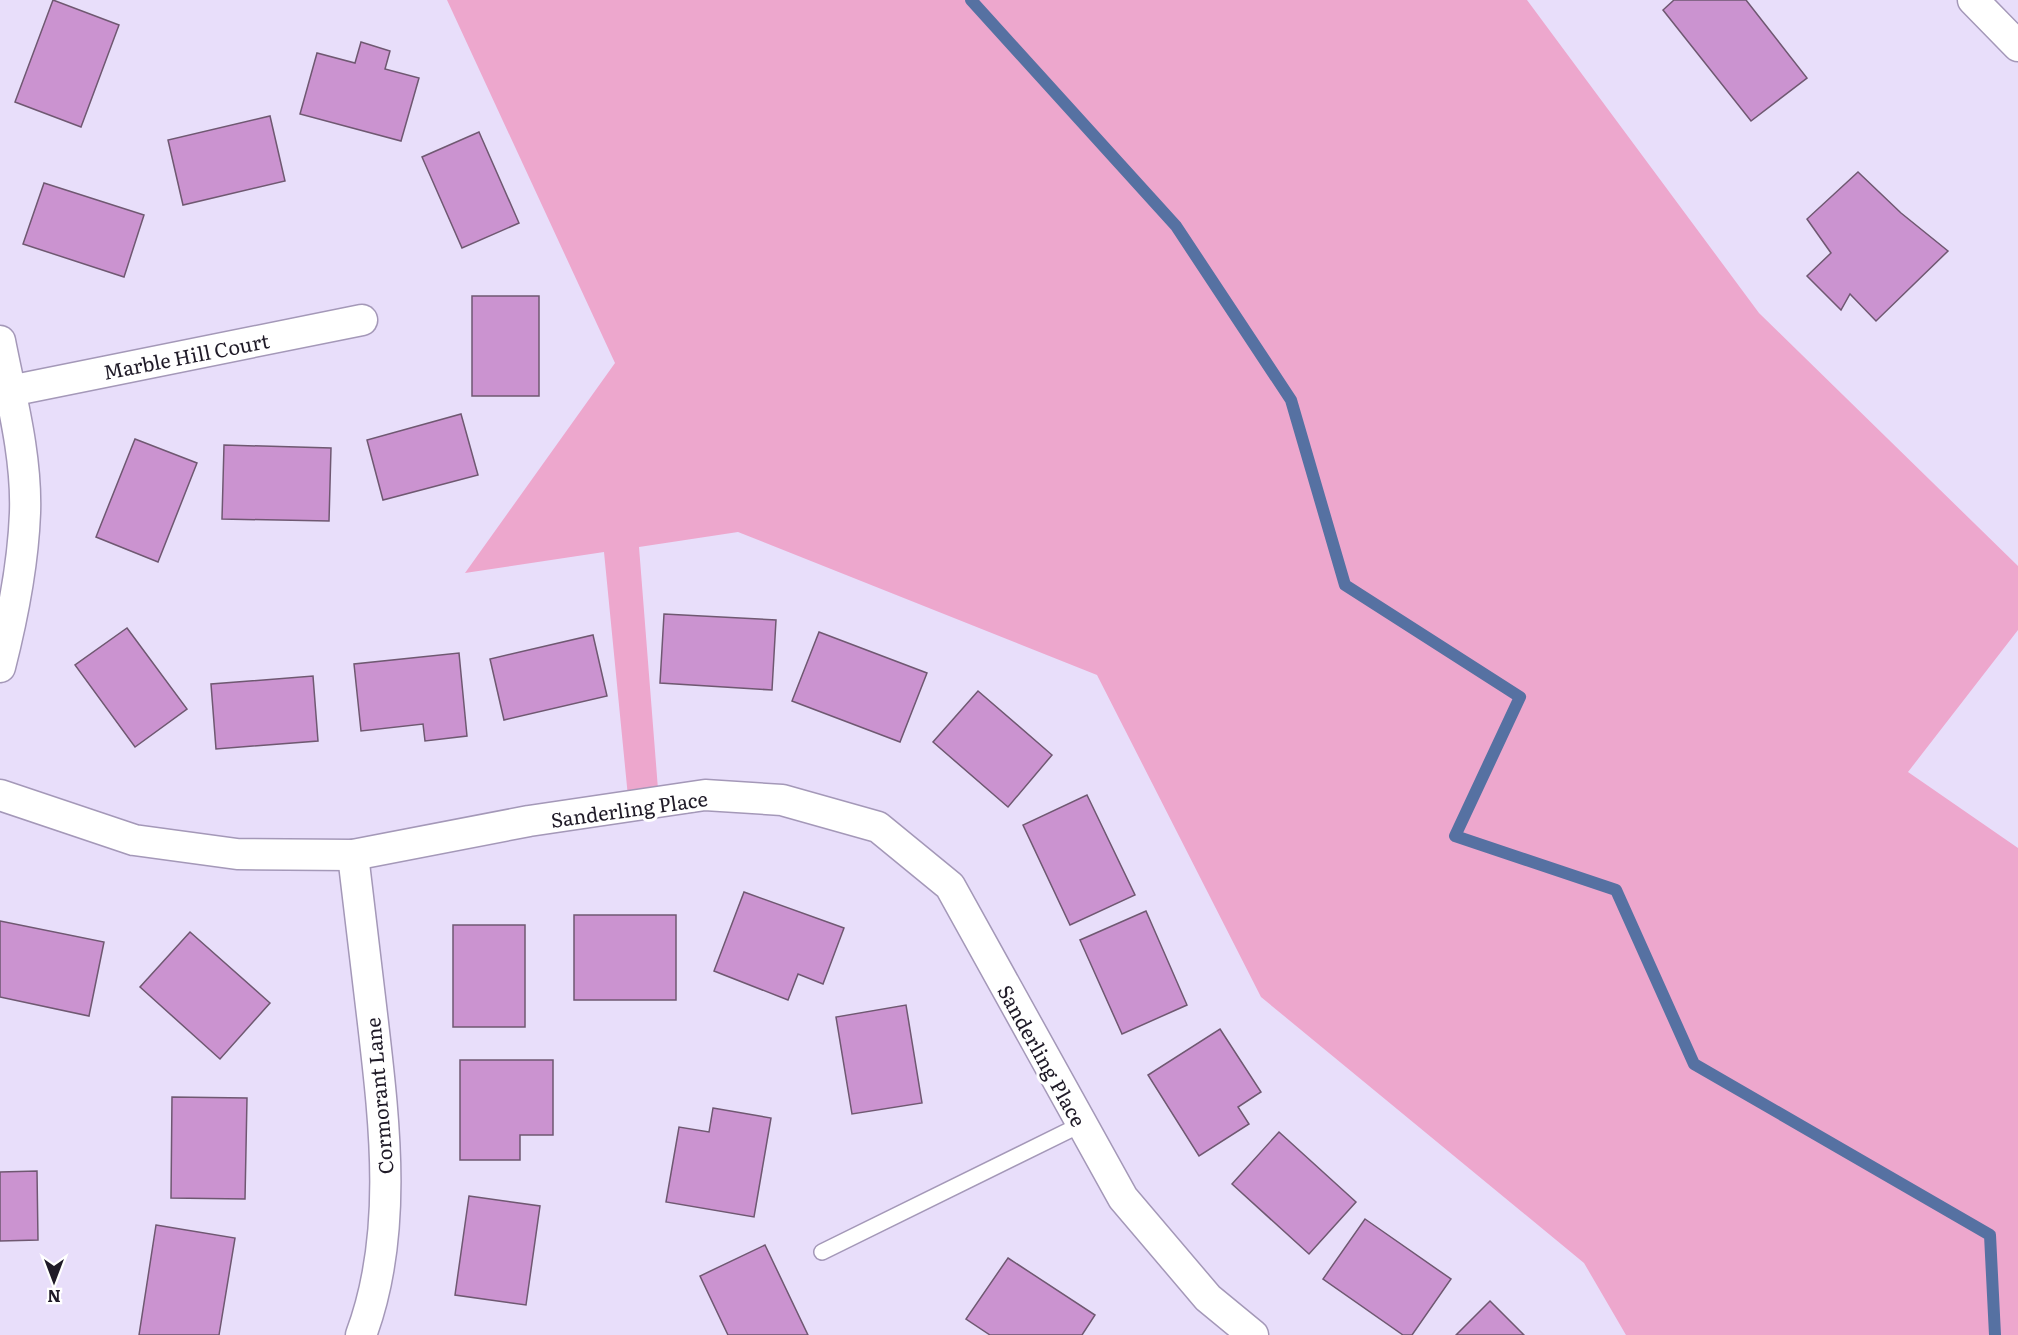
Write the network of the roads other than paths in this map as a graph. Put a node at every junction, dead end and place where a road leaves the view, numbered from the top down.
1 (1973, 0) edge
2 (2018, 46) edge
3 (362, 320) dead end
4 (0, 341) edge
5 (10, 391) junction
6 (0, 667) edge
7 (0, 795) edge
8 (353, 855) junction
9 (1082, 1124) junction
10 (822, 1252) dead end
11 (361, 1335) edge
12 (1252, 1335) edge

1 - 2 street
3 - 5 street, Marble Hill Court
4 - 5 street
5 - 6 street
7 - 8 street, Sanderling Place
8 - 9 street, Sanderling Place
8 - 11 street, Cormorant Lane
9 - 10 lane
9 - 12 street, Sanderling Place

